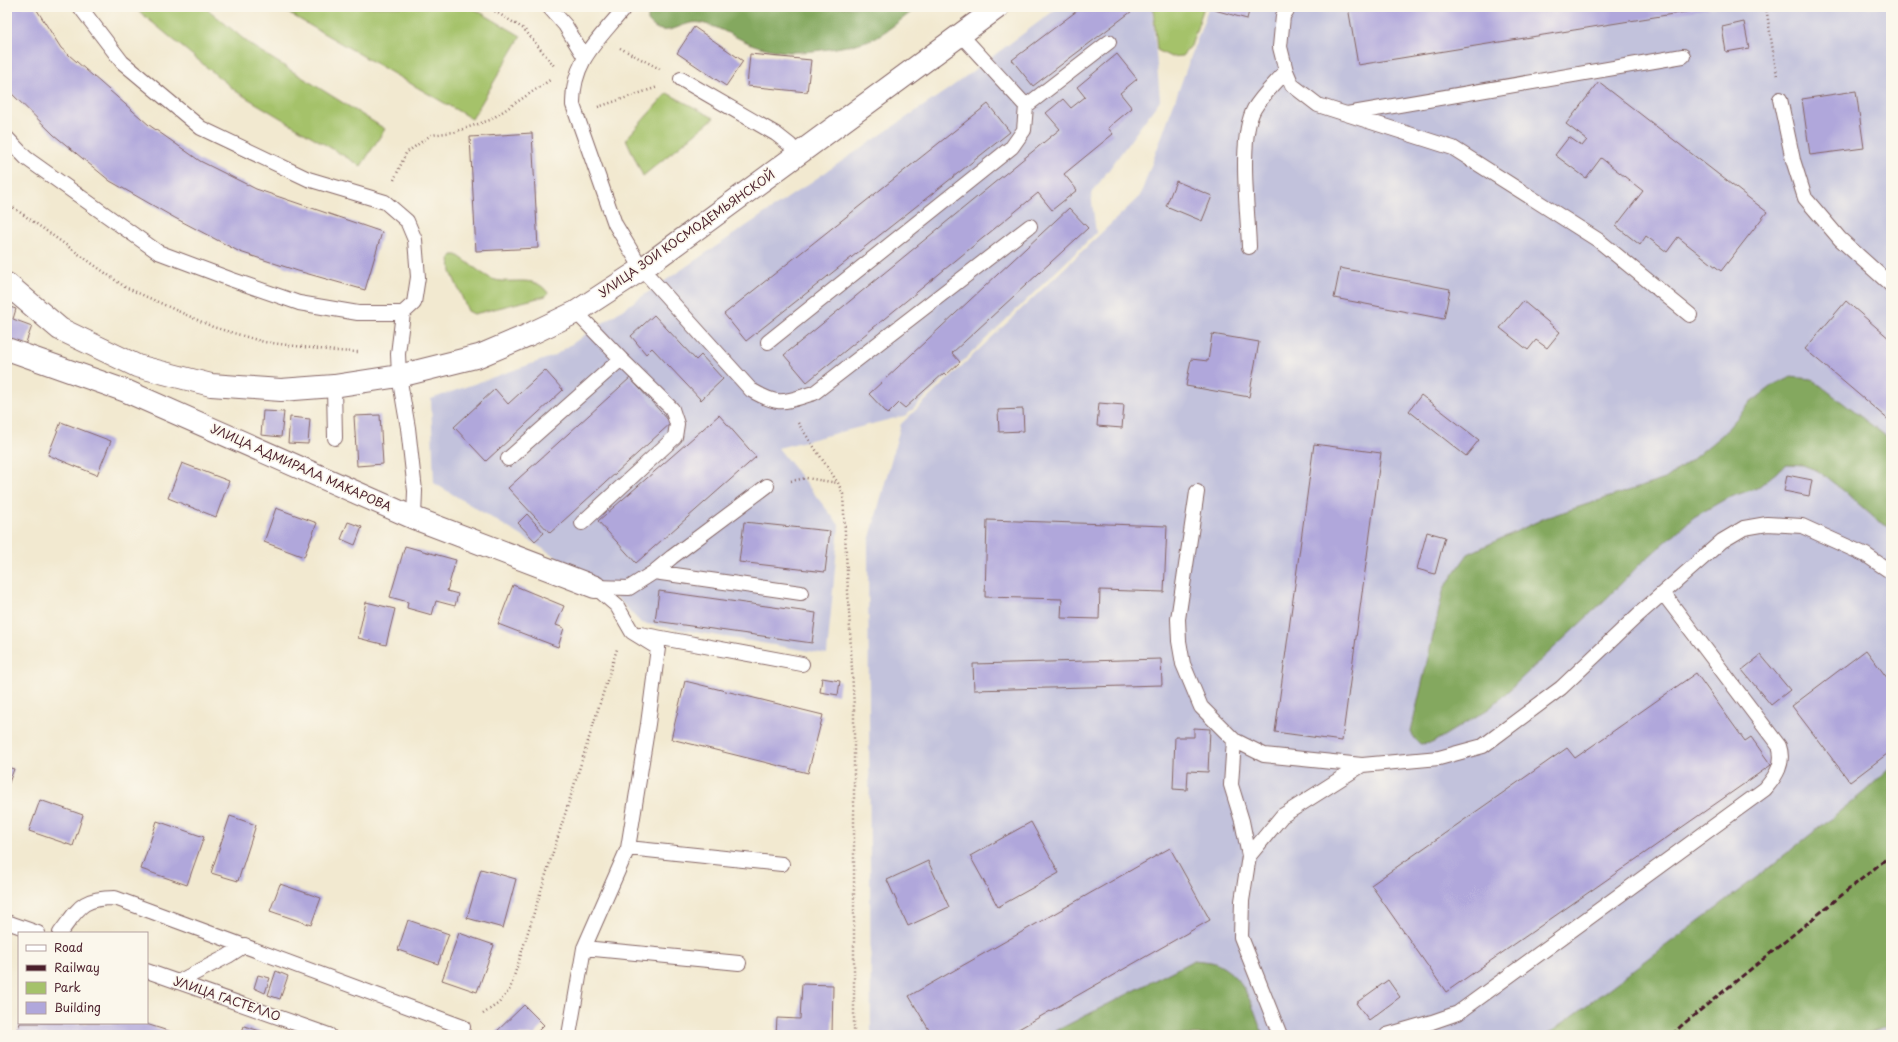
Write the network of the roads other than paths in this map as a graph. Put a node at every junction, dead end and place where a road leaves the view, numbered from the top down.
1 (80, 7) edge
2 (549, 7) edge
3 (625, 7) edge
4 (998, 7) edge
5 (1289, 7) edge
6 (961, 36) junction
7 (1109, 42) dead end
8 (584, 56) junction
9 (1683, 56) dead end
10 (1286, 71) junction
11 (681, 79) road end
12 (1780, 99) road end
13 (1026, 106) junction
14 (1345, 114) junction
15 (7, 138) edge
16 (798, 155) junction
17 (1030, 226) dead end
18 (1249, 247) dead end
19 (642, 269) junction
20 (7, 284) edge
21 (1891, 284) edge
22 (576, 312) junction
23 (403, 313) junction
24 (1690, 315) dead end
25 (768, 342) dead end
26 (7, 349) edge
27 (621, 359) junction
28 (137, 366) junction
29 (400, 376) junction
30 (334, 386) junction
31 (126, 391) junction
32 (335, 438) dead end
33 (508, 460) dead end
34 (766, 486) road end
35 (1198, 492) dead end
36 (414, 518) junction
37 (582, 523) dead end
38 (654, 572) junction
39 (1891, 572) edge
40 (595, 587) junction
41 (801, 593) dead end
42 (1663, 593) junction
43 (632, 632) junction
44 (802, 664) dead end
45 (1234, 740) junction
46 (1362, 765) junction
47 (628, 848) junction
48 (1249, 856) junction
49 (782, 864) dead end
50 (7, 922) edge
51 (35, 932) edge
52 (61, 932) edge
53 (245, 945) junction
54 (584, 948) junction
55 (739, 963) dead end
56 (148, 971) edge
57 (178, 982) junction
58 (464, 1027) road end
59 (329, 1035) edge
60 (569, 1035) edge
61 (1280, 1035) edge
62 (1387, 1035) edge

1 - 23 lane
2 - 8 lane
3 - 8 lane
4 - 6 street, УЛИЦА ЗОИ КОСМОДЕМЬЯНСКОЙ
5 - 10 lane
6 - 13 lane
6 - 16 street, УЛИЦА ЗОИ КОСМОДЕМЬЯНСКОЙ
7 - 13 lane
8 - 19 lane
9 - 14 lane
10 - 14 lane
10 - 18 lane
11 - 16 lane
12 - 21 lane
13 - 25 lane
14 - 24 lane
15 - 23 lane
16 - 19 street, УЛИЦА ЗОИ КОСМОДЕМЬЯНСКОЙ
17 - 19 lane
19 - 22 street, УЛИЦА ЗОИ КОСМОДЕМЬЯНСКОЙ
20 - 28 street, УЛИЦА ЗОИ КОСМОДЕМЬЯНСКОЙ
22 - 27 lane
22 - 29 street, УЛИЦА ЗОИ КОСМОДЕМЬЯНСКОЙ
23 - 29 lane
26 - 31 street, УЛИЦА АДМИРАЛА МАКАРОВА
27 - 33 lane
27 - 37 lane
28 - 30 street, УЛИЦА ЗОИ КОСМОДЕМЬЯНСКОЙ
28 - 31 street
29 - 30 street, УЛИЦА ЗОИ КОСМОДЕМЬЯНСКОЙ
29 - 36 lane
30 - 32 lane
31 - 36 street, УЛИЦА АДМИРАЛА МАКАРОВА
34 - 38 lane
35 - 45 lane
36 - 40 street, УЛИЦА АДМИРАЛА МАКАРОВА
38 - 40 lane
38 - 41 lane
39 - 42 lane
40 - 43 lane
42 - 46 lane
42 - 62 lane
43 - 44 lane
43 - 47 lane
45 - 46 lane
45 - 48 lane
46 - 48 lane
47 - 49 lane
47 - 54 lane
48 - 61 lane
50 - 51 lane
52 - 53 lane
53 - 57 lane
53 - 58 lane
54 - 55 lane
54 - 60 lane
56 - 57 lane, УЛИЦА ГАСТЕЛЛО
57 - 59 lane, УЛИЦА ГАСТЕЛЛО

